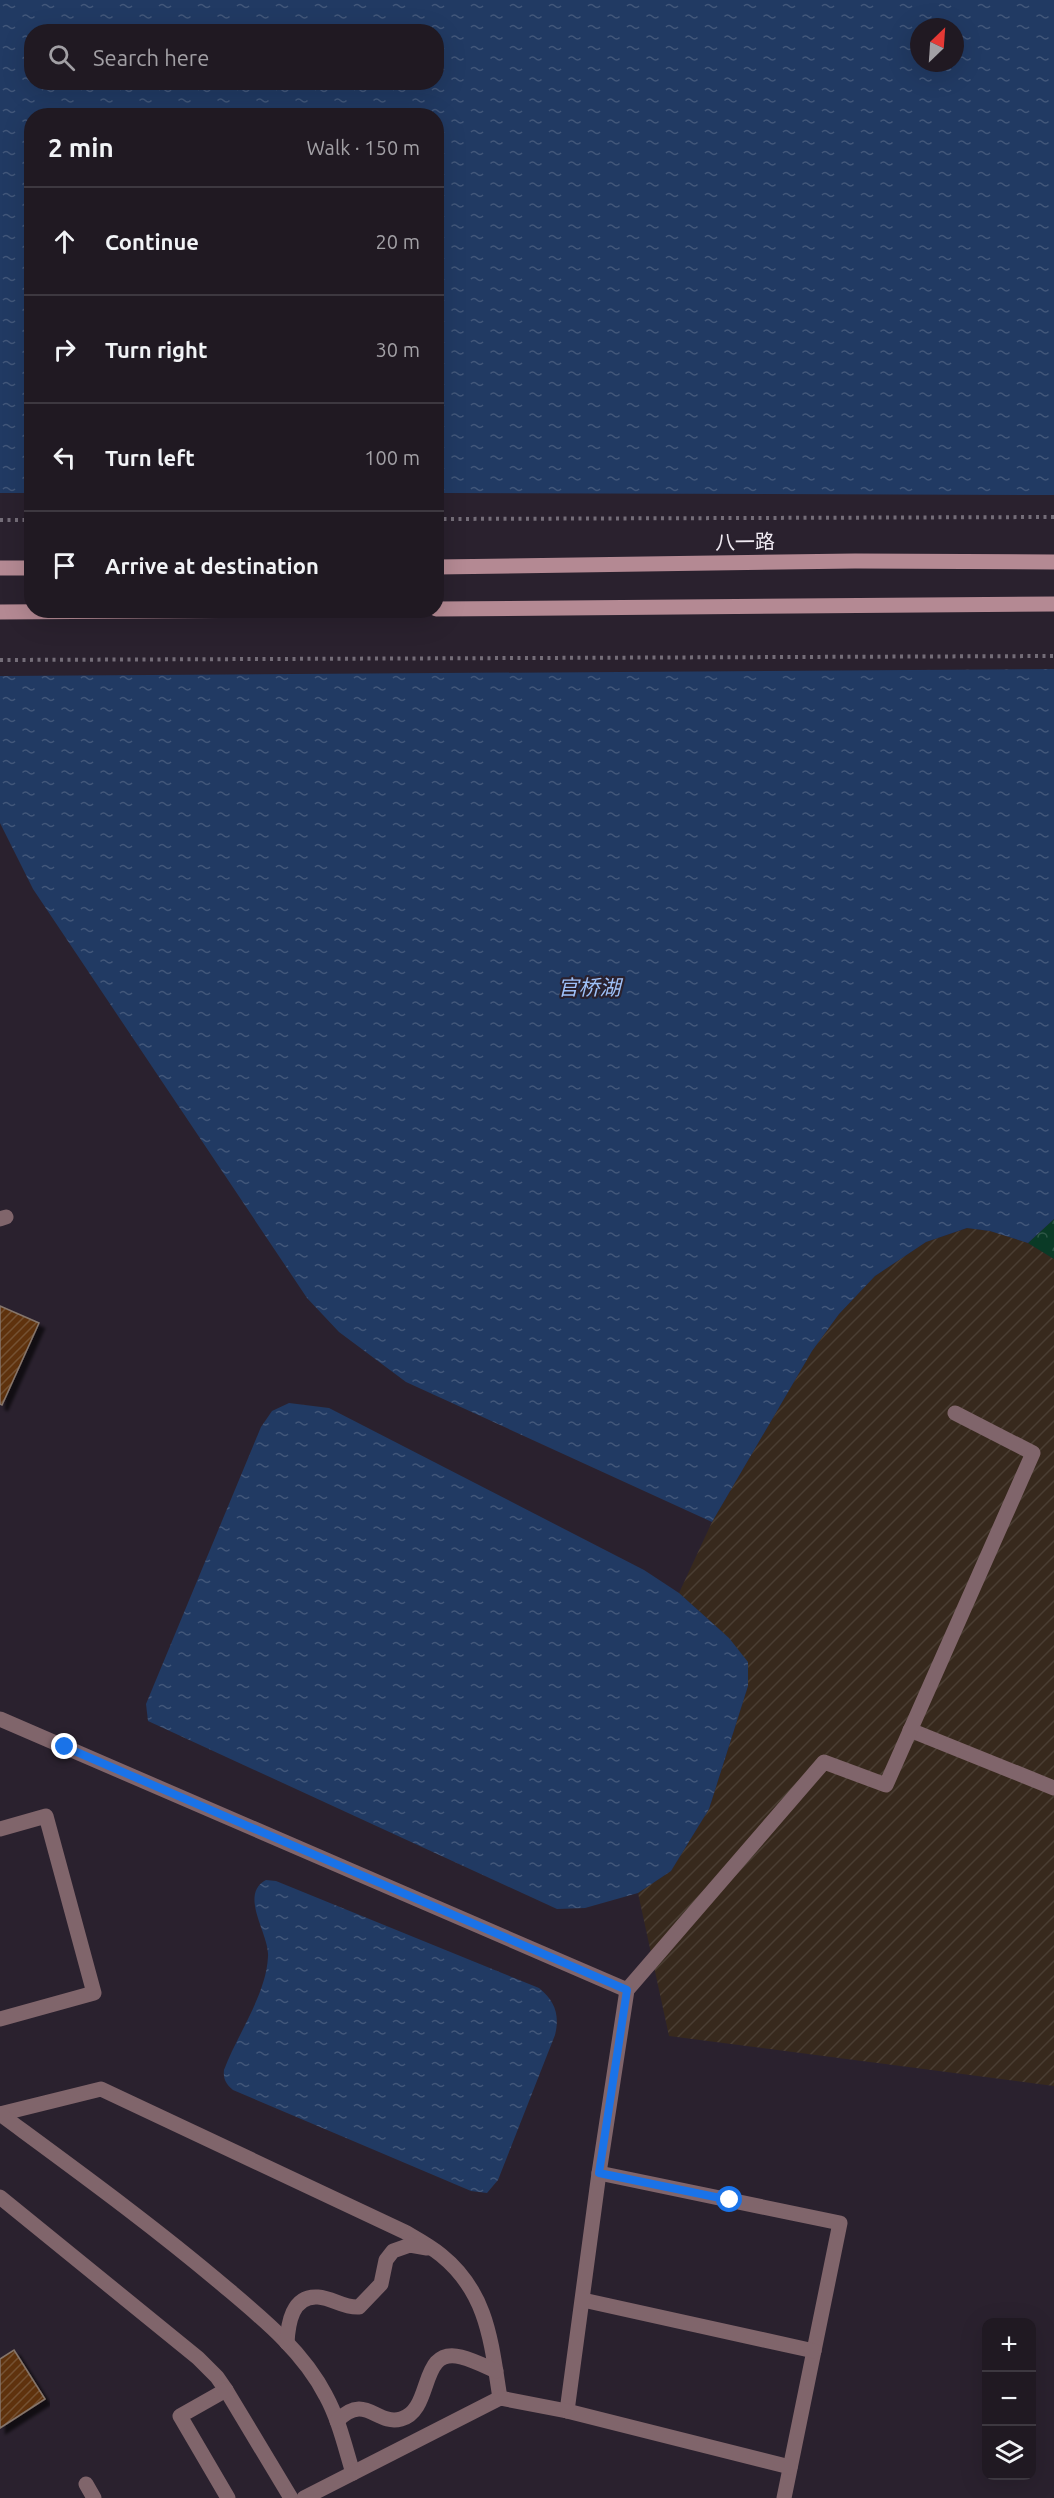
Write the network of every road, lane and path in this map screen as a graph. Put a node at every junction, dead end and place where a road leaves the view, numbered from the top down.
1 (1054, 517) edge
2 (444, 519) edge
3 (0, 520) edge
4 (24, 520) edge
5 (1054, 562) edge
6 (0, 567) edge
7 (444, 567) edge
8 (24, 568) edge
9 (1054, 604) edge
10 (444, 609) edge
11 (0, 612) edge
12 (24, 612) edge
13 (1054, 656) edge
14 (0, 660) edge
15 (955, 1413) dead end
16 (0, 1719) edge
17 (910, 1730) junction
18 (1054, 1788) edge
19 (0, 1828) edge
20 (627, 1990) junction
21 (0, 2019) edge
22 (0, 2114) edge
23 (599, 2173) junction
24 (0, 2197) edge
25 (440, 2254) junction
26 (583, 2300) junction
27 (287, 2343) junction
28 (814, 2351) junction
29 (496, 2371) junction
30 (226, 2390) junction
31 (500, 2398) junction
32 (567, 2411) junction
33 (337, 2421) junction
34 (790, 2467) junction
35 (353, 2473) junction
36 (228, 2498) edge
37 (291, 2498) edge
38 (304, 2498) edge
39 (784, 2498) edge

1 - 2 path
3 - 4 path
5 - 7 main road, 八一路
6 - 8 main road
9 - 10 main road
11 - 12 main road
13 - 14 path
15 - 17 lane
16 - 20 lane
17 - 18 lane
17 - 20 lane
19 - 21 lane
20 - 23 lane
22 - 25 lane
22 - 27 lane
23 - 26 lane
23 - 28 lane
24 - 30 lane
25 - 27 lane
25 - 29 lane
26 - 28 lane
26 - 32 lane
27 - 33 lane
28 - 34 lane
29 - 31 lane
29 - 33 lane
30 - 36 lane
30 - 37 lane
31 - 32 lane
31 - 35 lane
32 - 34 lane
33 - 35 lane
34 - 39 lane
35 - 38 lane

